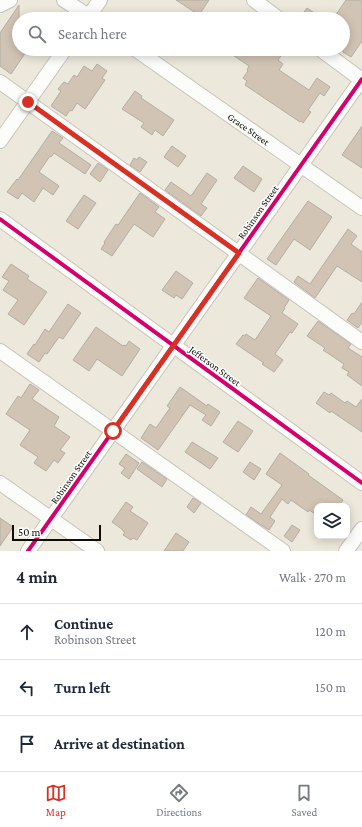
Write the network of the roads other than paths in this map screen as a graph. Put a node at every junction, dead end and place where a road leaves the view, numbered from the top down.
1 (10, 0) edge
2 (64, 0) edge
3 (100, 0) edge
4 (254, 0) edge
5 (0, 5) edge
6 (81, 12) edge
7 (93, 12) edge
8 (270, 12) edge
9 (60, 56) edge
10 (145, 56) edge
11 (329, 56) edge
12 (362, 80) edge
13 (0, 82) edge
14 (28, 102) junction
15 (0, 141) edge
16 (301, 165) junction
17 (362, 208) edge
18 (0, 219) edge
19 (239, 253) junction
20 (362, 342) edge
21 (174, 346) junction
22 (0, 351) edge
23 (113, 431) junction
24 (0, 483) edge
25 (362, 483) edge
26 (51, 519) junction
27 (362, 529) edge
28 (28, 551) edge
29 (97, 551) edge
30 (283, 551) edge
31 (346, 551) edge

1 - 5 street
2 - 6 street
3 - 7 street
4 - 8 street
9 - 14 street
10 - 16 street, Grace Street
11 - 12 street
12 - 16 street, Robinson Street
13 - 14 street
14 - 15 street
14 - 19 street
16 - 17 street, Grace Street
16 - 19 street, Robinson Street
18 - 21 street, Jefferson Street
19 - 20 street
19 - 21 street, Robinson Street
21 - 23 street, Robinson Street
21 - 25 street, Jefferson Street
22 - 23 street
23 - 26 street, Robinson Street
23 - 30 street
24 - 26 street
26 - 28 street, Robinson Street
26 - 29 street
27 - 31 street

